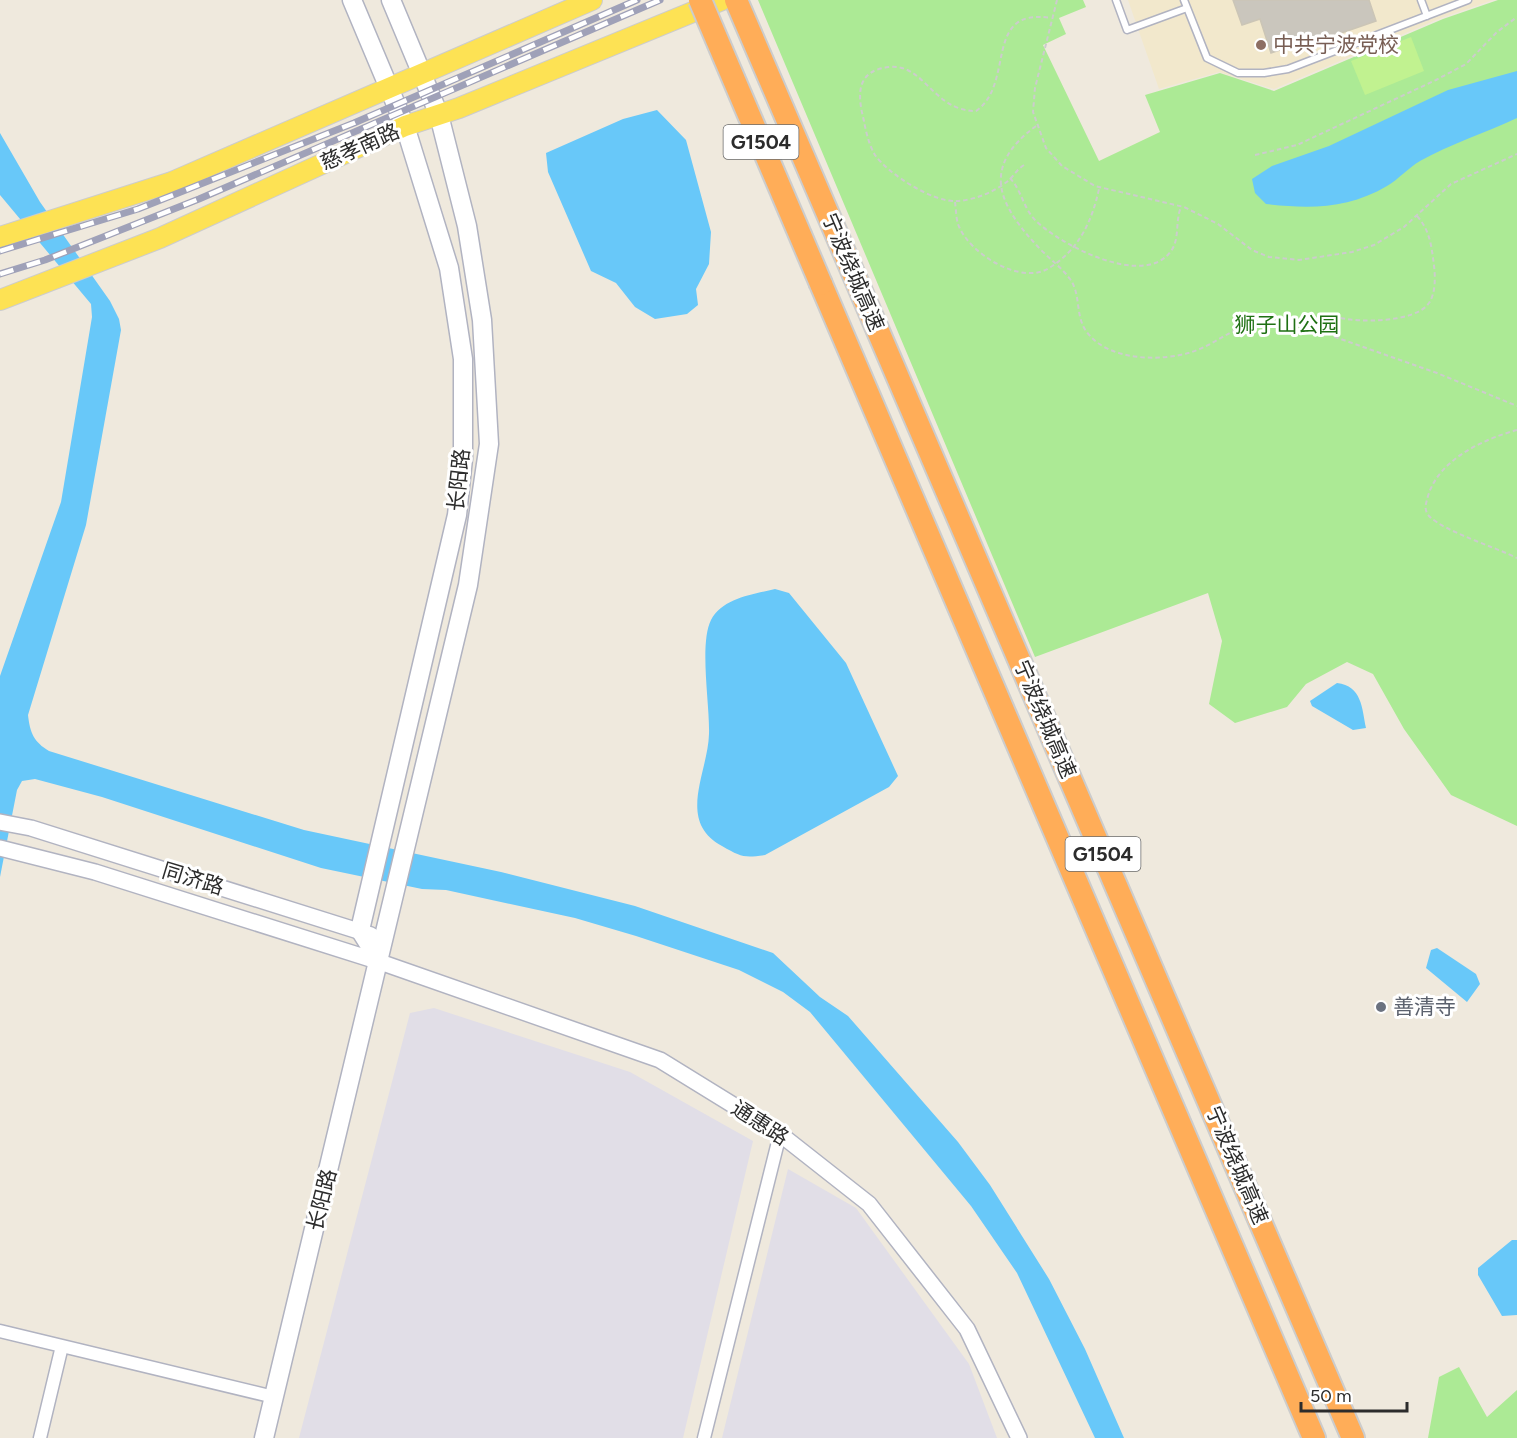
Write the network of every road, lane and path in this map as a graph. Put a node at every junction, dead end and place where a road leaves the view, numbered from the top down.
1 (352, 0) edge
2 (391, 0) edge
3 (592, 0) edge
4 (700, 0) edge
5 (722, 0) edge
6 (736, 0) edge
7 (1058, 0) edge
8 (1116, 0) edge
9 (1184, 0) edge
10 (1421, 0) edge
11 (1468, 0) edge
12 (1187, 8) junction
13 (1426, 16) junction
14 (1517, 17) edge
15 (1051, 18) junction
16 (421, 74) junction
17 (387, 89) junction
18 (439, 115) junction
19 (405, 126) junction
20 (1036, 126) junction
21 (1517, 154) edge
22 (1255, 155) dead end
23 (1024, 165) dead end
24 (1010, 178) junction
25 (999, 185) junction
26 (1100, 188) junction
27 (956, 202) junction
28 (1181, 206) junction
29 (1417, 216) junction
30 (7, 235) edge
31 (1074, 247) junction
32 (1055, 263) junction
33 (0, 300) edge
34 (1237, 329) dead end
35 (1517, 406) edge
36 (1517, 430) edge
37 (1517, 558) edge
38 (7, 823) edge
39 (3, 849) edge
40 (360, 930) junction
41 (384, 941) junction
42 (380, 962) junction
43 (780, 1134) junction
44 (0, 1331) edge
45 (62, 1346) junction
46 (274, 1398) junction
47 (40, 1438) edge
48 (264, 1438) edge
49 (704, 1438) edge
50 (1019, 1438) edge
51 (1314, 1438) edge
52 (1353, 1438) edge

1 - 17 main road, 长阳路
2 - 16 main road, 长阳路
3 - 16 main road, 慈孝南路
4 - 51 highway, 宁波绕城高速 / G1504, bridge
5 - 18 main road, 慈孝南路
6 - 52 highway, 宁波绕城高速 / G1504
7 - 15 path
8 - 12 lane
9 - 12 lane
10 - 13 lane
11 - 13 lane
12 - 13 lane
14 - 22 path
15 - 20 path
15 - 27 path
16 - 17 main road, 慈孝南路
16 - 18 main road, 长阳路
17 - 19 main road, 长阳路
17 - 30 main road, 慈孝南路
18 - 19 main road, 慈孝南路
18 - 41 main road, 长阳路
19 - 33 main road, 慈孝南路
19 - 40 main road, 长阳路
20 - 25 path
20 - 26 path
21 - 29 path
23 - 24 path
24 - 25 path
24 - 31 path
25 - 27 path
25 - 32 path
26 - 28 path
26 - 31 path
27 - 32 path
28 - 29 path
28 - 31 path
29 - 35 path
31 - 32 path
32 - 34 path
36 - 37 path
38 - 40 street, 同济路
39 - 42 street, 同济路
40 - 41 street, 同济路
40 - 42 main road
41 - 42 main road, 长阳路
42 - 43 street, 通惠路
42 - 46 main road, 长阳路
43 - 49 street
43 - 50 street, 通惠路
44 - 45 street
45 - 46 street
45 - 47 street
46 - 48 main road, 长阳路

